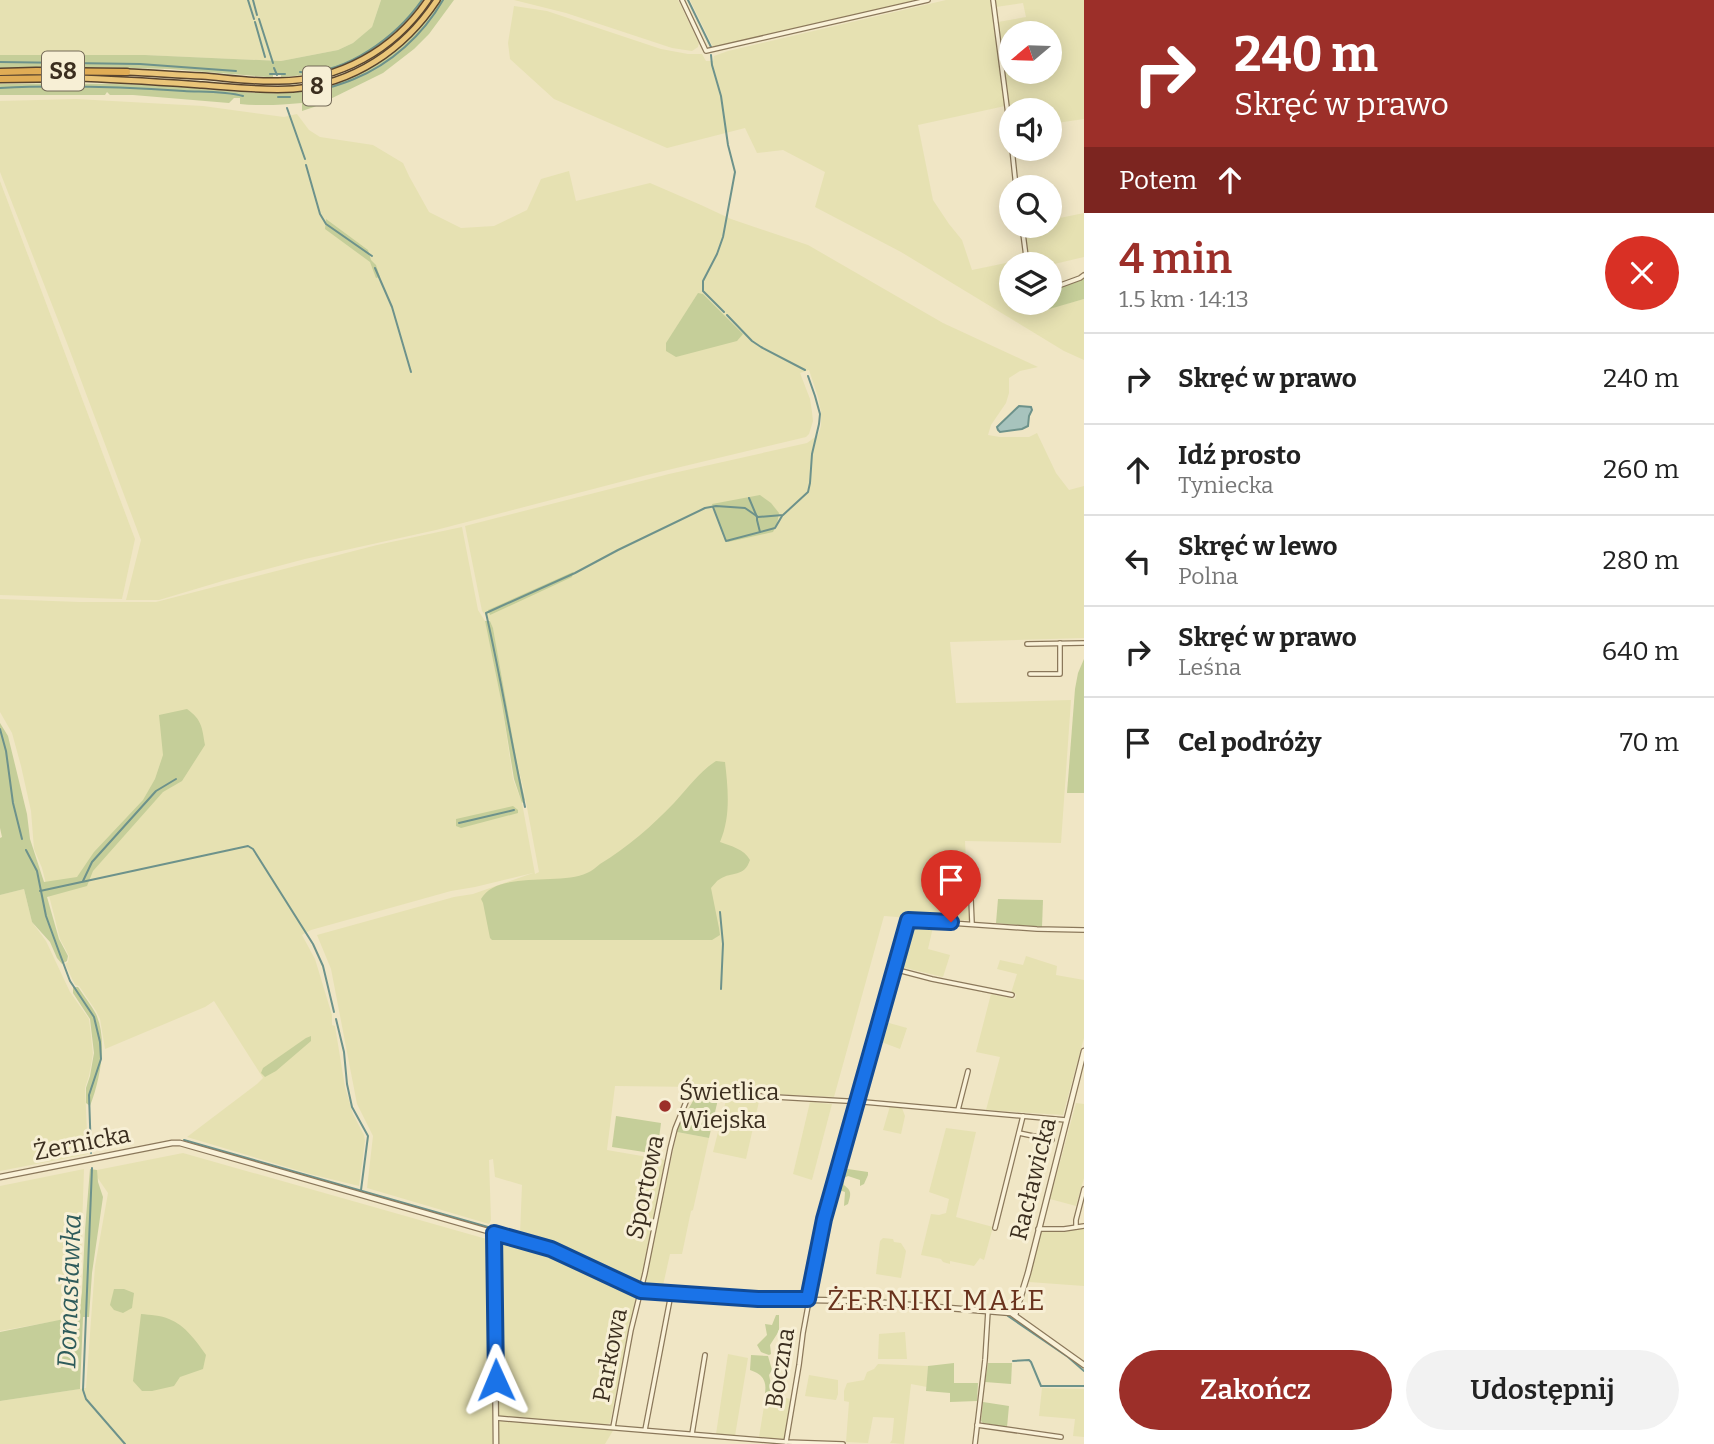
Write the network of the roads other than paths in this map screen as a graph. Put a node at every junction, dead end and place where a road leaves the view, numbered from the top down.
1 (428, 0) edge
2 (437, 0) edge
3 (682, 0) edge
4 (928, 0) edge
5 (993, 0) edge
6 (0, 72) edge
7 (127, 72) joint
8 (74, 78) joint
9 (0, 79) edge
10 (1006, 98) edge
11 (1084, 275) edge
12 (1062, 285) edge
13 (1060, 643) junction
14 (1084, 643) edge
15 (1027, 644) dead end
16 (1030, 674) dead end
17 (971, 899) dead end
18 (972, 923) junction
19 (1084, 930) edge
20 (894, 969) junction
21 (1012, 995) dead end
22 (1084, 1051) edge
23 (968, 1071) dead end
24 (857, 1102) junction
25 (958, 1110) junction
26 (1023, 1116) junction
27 (1066, 1120) junction
28 (1019, 1133) junction
29 (1052, 1140) dead end
30 (0, 1177) edge
31 (1084, 1189) edge
32 (1084, 1226) edge
33 (1076, 1227) junction
34 (995, 1228) dead end
35 (1038, 1229) junction
36 (494, 1233) junction
37 (641, 1291) junction
38 (671, 1294) junction
39 (808, 1299) junction
40 (988, 1311) junction
41 (1015, 1315) junction
42 (705, 1355) dead end
43 (1084, 1365) edge
44 (496, 1418) junction
45 (977, 1425) junction
46 (613, 1427) junction
47 (645, 1430) junction
48 (692, 1434) junction
49 (1061, 1437) dead end
50 (786, 1442) junction
51 (496, 1444) edge
52 (843, 1444) edge
53 (975, 1444) edge

1 - 7 highway, 8
2 - 8 highway, 8
3 - 4 street
5 - 10 street
6 - 7 highway, S8
8 - 9 highway, S8
11 - 12 street
13 - 14 street
13 - 15 street
13 - 16 street
17 - 18 street
18 - 19 street
18 - 20 street, Boczna
20 - 21 street
20 - 24 street, Boczna
22 - 27 street, Racławicka
23 - 25 street
24 - 25 street
24 - 37 street, Sportowa
24 - 39 street, Boczna
25 - 26 street
26 - 27 street
26 - 28 street
27 - 35 street, Racławicka
28 - 29 street
28 - 34 street
30 - 36 street, Żernicka
31 - 33 street
32 - 33 street
33 - 35 street
35 - 41 street, Racławicka
36 - 37 street
36 - 44 street
37 - 38 street
37 - 46 street, Parkowa
38 - 39 street
38 - 47 street
39 - 40 street
39 - 50 street, Boczna
40 - 41 street
40 - 45 street
41 - 43 street
42 - 48 street
44 - 46 street
44 - 51 street
45 - 49 street
45 - 53 street
46 - 47 street
47 - 48 street
48 - 50 street
50 - 52 street

